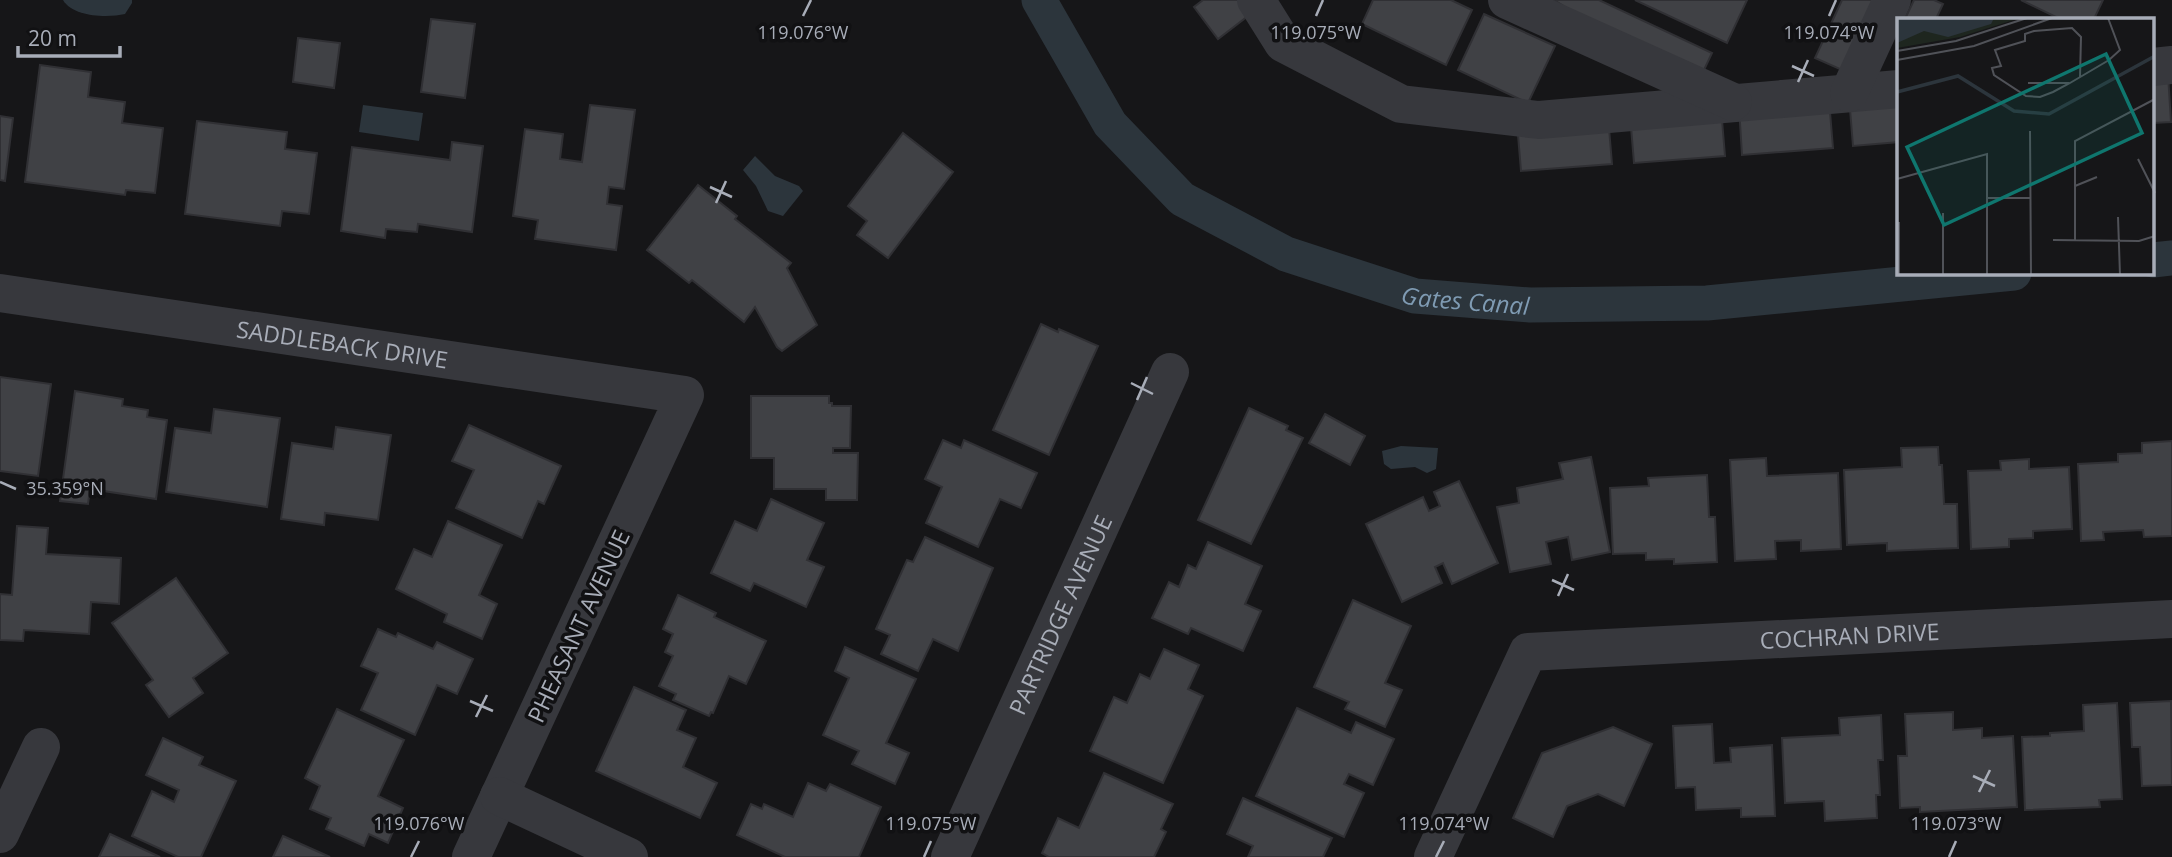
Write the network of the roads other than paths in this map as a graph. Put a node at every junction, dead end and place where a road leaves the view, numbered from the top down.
1 (1256, 0) edge
2 (1507, 0) edge
3 (1892, 0) edge
4 (2172, 65) edge
5 (2154, 67) edge
6 (1897, 89) edge
7 (1849, 93) junction
8 (1734, 103) junction
9 (0, 293) edge
10 (1170, 372) dead end
11 (685, 395) joint
12 (2172, 619) edge
13 (41, 747) dead end
14 (499, 796) junction
15 (0, 834) edge
16 (471, 857) edge
17 (629, 857) edge
18 (950, 857) edge
19 (1433, 857) edge

1 - 8 street
2 - 8 street
3 - 7 street
4 - 5 street
6 - 7 street
7 - 8 street
9 - 11 street, SADDLEBACK DRIVE
10 - 18 street, PARTRIDGE AVENUE
11 - 14 street, PHEASANT AVENUE
12 - 19 street, COCHRAN DRIVE
13 - 15 street
14 - 16 street, PHEASANT AVENUE
14 - 17 street

